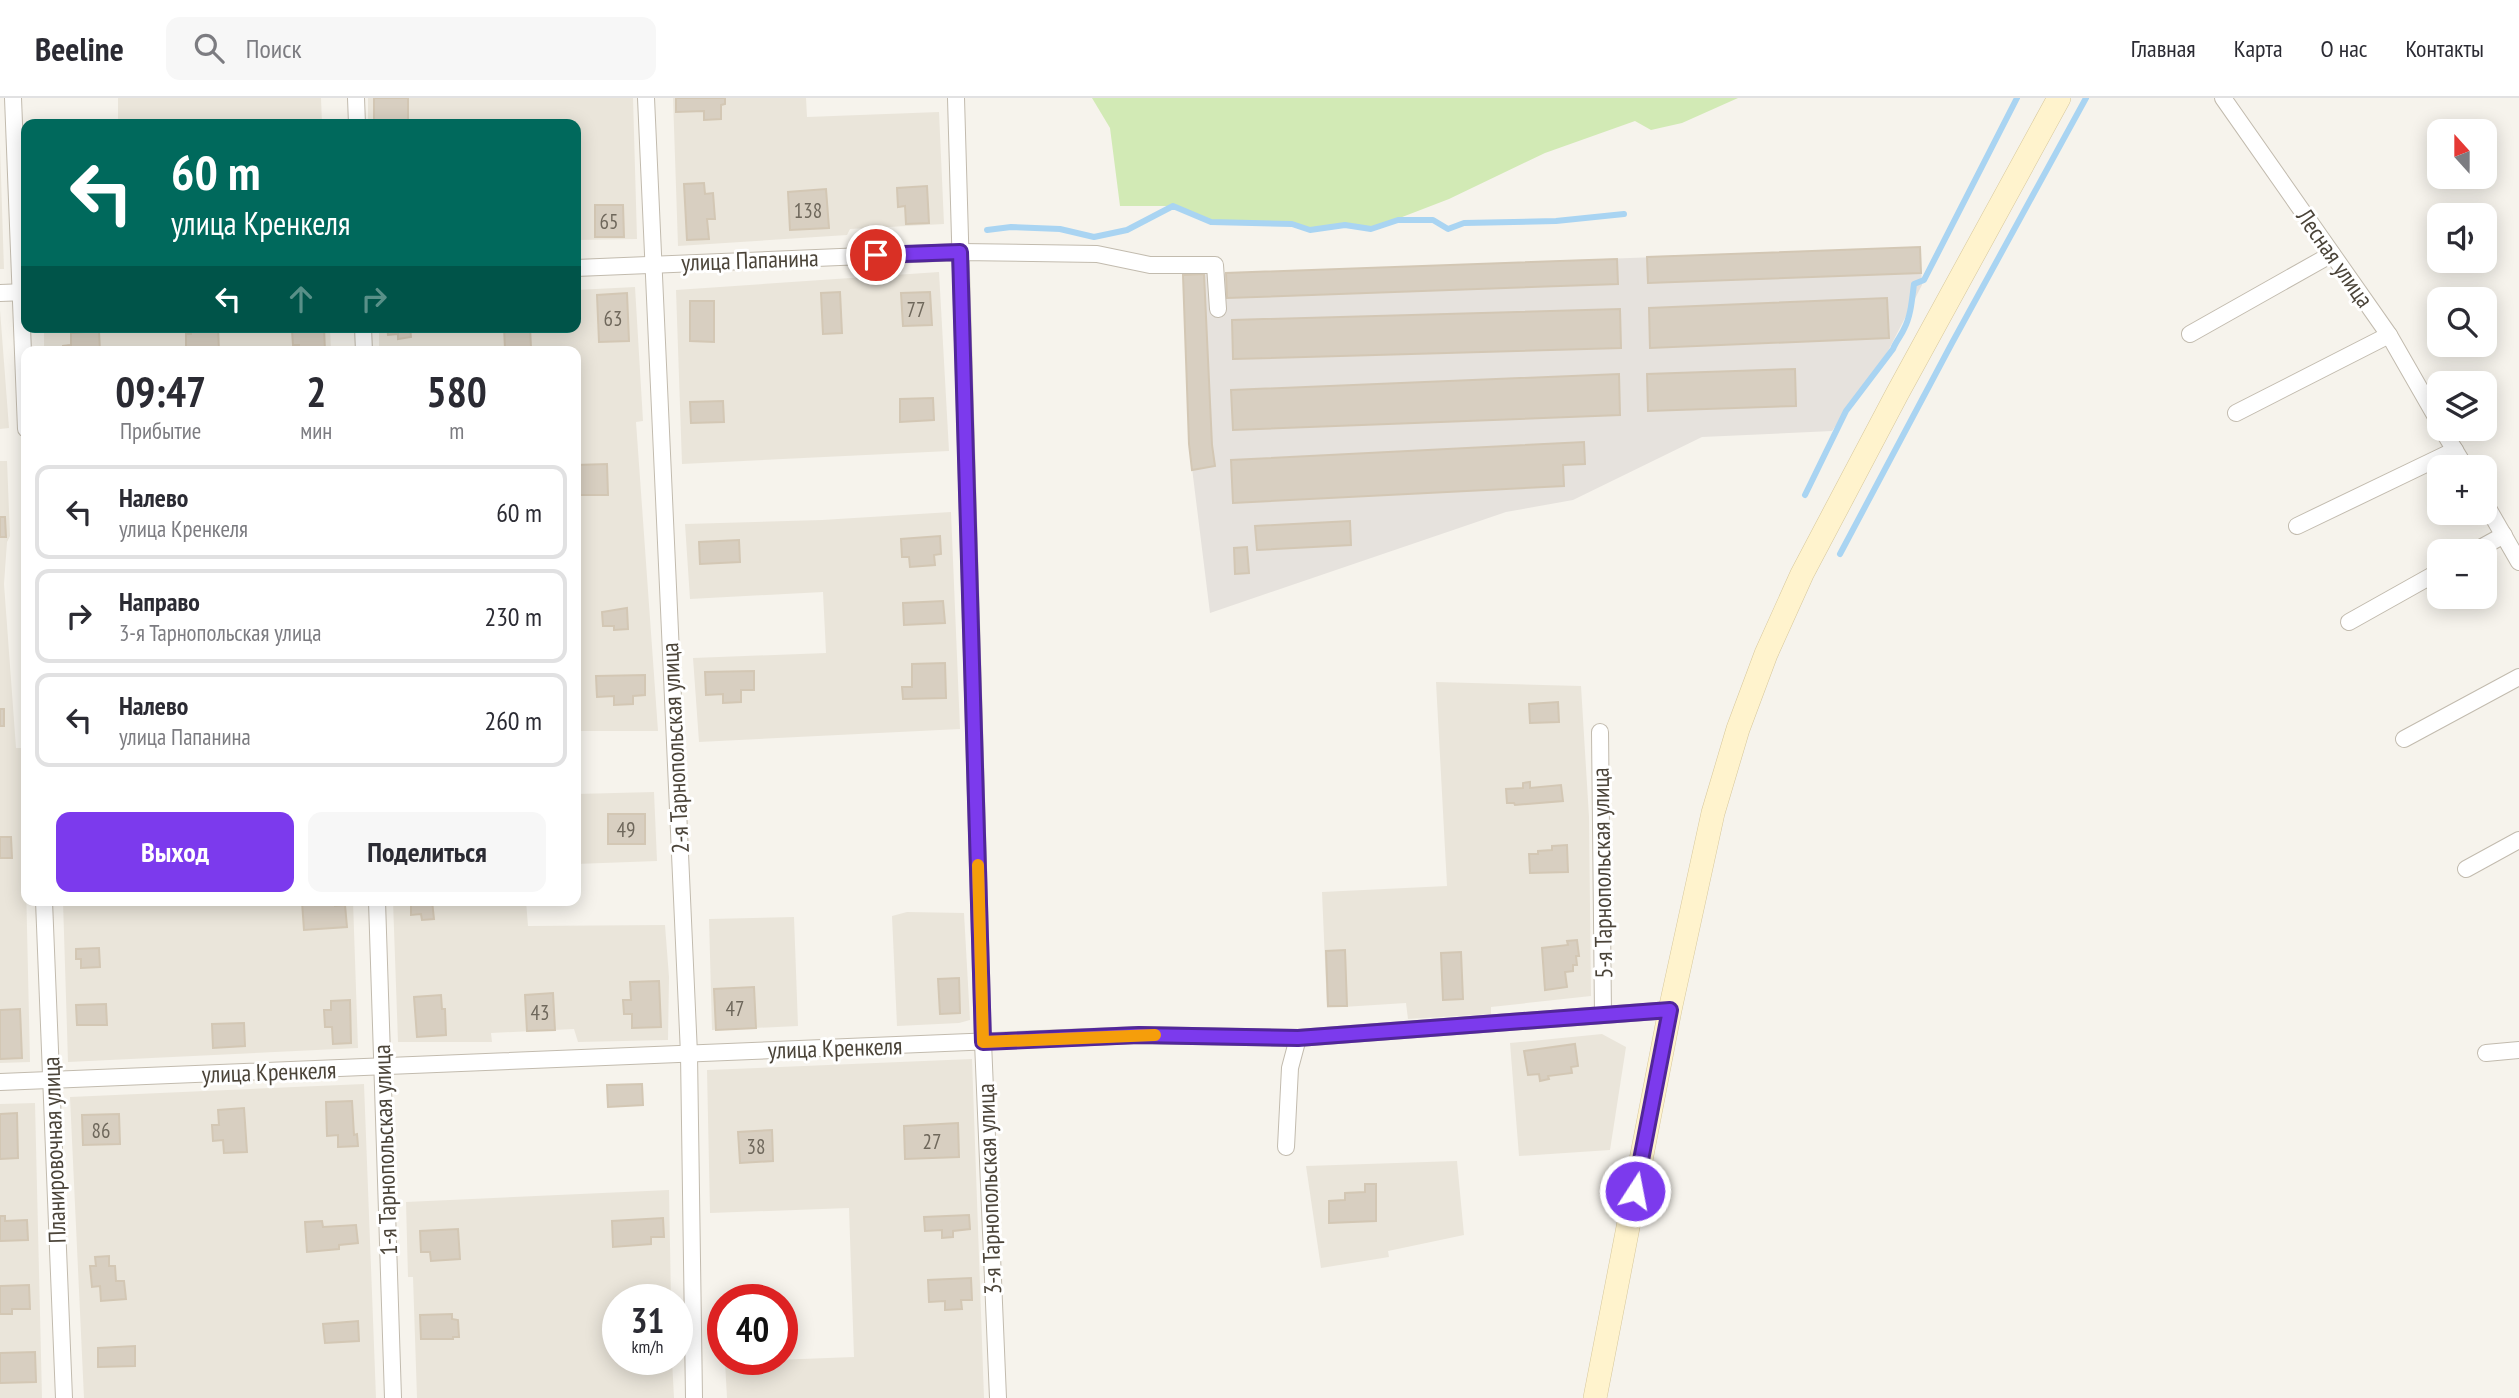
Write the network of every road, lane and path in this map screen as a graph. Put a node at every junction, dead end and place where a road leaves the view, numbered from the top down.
1 (13, 98) edge
2 (356, 98) edge
3 (646, 98) edge
4 (956, 98) edge
5 (2059, 98) edge
6 (2222, 98) edge
7 (357, 119) edge
8 (21, 239) edge
9 (960, 252) junction
10 (2332, 254) junction
11 (653, 264) junction
12 (581, 268) edge
13 (21, 292) edge
14 (0, 293) edge
15 (1218, 309) dead end
16 (2190, 334) dead end
17 (2389, 335) junction
18 (2427, 401) edge
19 (2236, 413) dead end
20 (2449, 441) edge
21 (2455, 450) junction
22 (2458, 455) edge
23 (2497, 523) edge
24 (2297, 526) dead end
25 (2504, 535) junction
26 (2497, 539) edge
27 (2519, 562) edge
28 (2427, 578) edge
29 (2349, 622) dead end
30 (2519, 677) edge
31 (1600, 732) dead end
32 (2404, 738) dead end
33 (2519, 840) edge
34 (2466, 869) dead end
35 (44, 906) edge
36 (377, 906) edge
37 (1670, 1010) junction
38 (1603, 1014) junction
39 (1298, 1038) junction
40 (983, 1042) junction
41 (2519, 1051) edge
42 (2486, 1053) dead end
43 (689, 1054) junction
44 (381, 1068) junction
45 (51, 1080) junction
46 (0, 1082) edge
47 (1286, 1146) dead end
48 (64, 1398) edge
49 (393, 1398) edge
50 (694, 1398) edge
51 (998, 1398) edge
52 (1595, 1398) edge

1 - 8 street
2 - 7 street
3 - 11 street, 2-я Тарнопольская улица
4 - 9 street, 3-я Тарнопольская улица
5 - 37 street
6 - 10 street, Лесная улица
9 - 11 street, улица Папанина
9 - 15 street, улица Папанина
9 - 40 street, 3-я Тарнопольская улица
10 - 16 street
10 - 17 street, Лесная улица
11 - 12 street, улица Папанина
11 - 43 street, 2-я Тарнопольская улица
13 - 14 street
17 - 18 street, Лесная улица
17 - 19 street
20 - 21 street
21 - 22 street
21 - 24 street
23 - 25 street
25 - 26 street
25 - 27 street
28 - 29 street
30 - 32 street
31 - 38 street, 5-я Тарнопольская улица
33 - 34 street
35 - 45 street, Планировочная улица
36 - 44 street, 1-я Тарнопольская улица
37 - 38 street, улица Кренкеля
37 - 52 street
38 - 39 street, улица Кренкеля
39 - 40 street, улица Кренкеля
39 - 47 street
40 - 43 street, улица Кренкеля
40 - 51 street, 3-я Тарнопольская улица
41 - 42 street
43 - 44 street, улица Кренкеля
43 - 50 street, 2-я Тарнопольская улица
44 - 45 street, улица Кренкеля
44 - 49 street, 1-я Тарнопольская улица
45 - 46 street, улица Кренкеля
45 - 48 street, Планировочная улица

